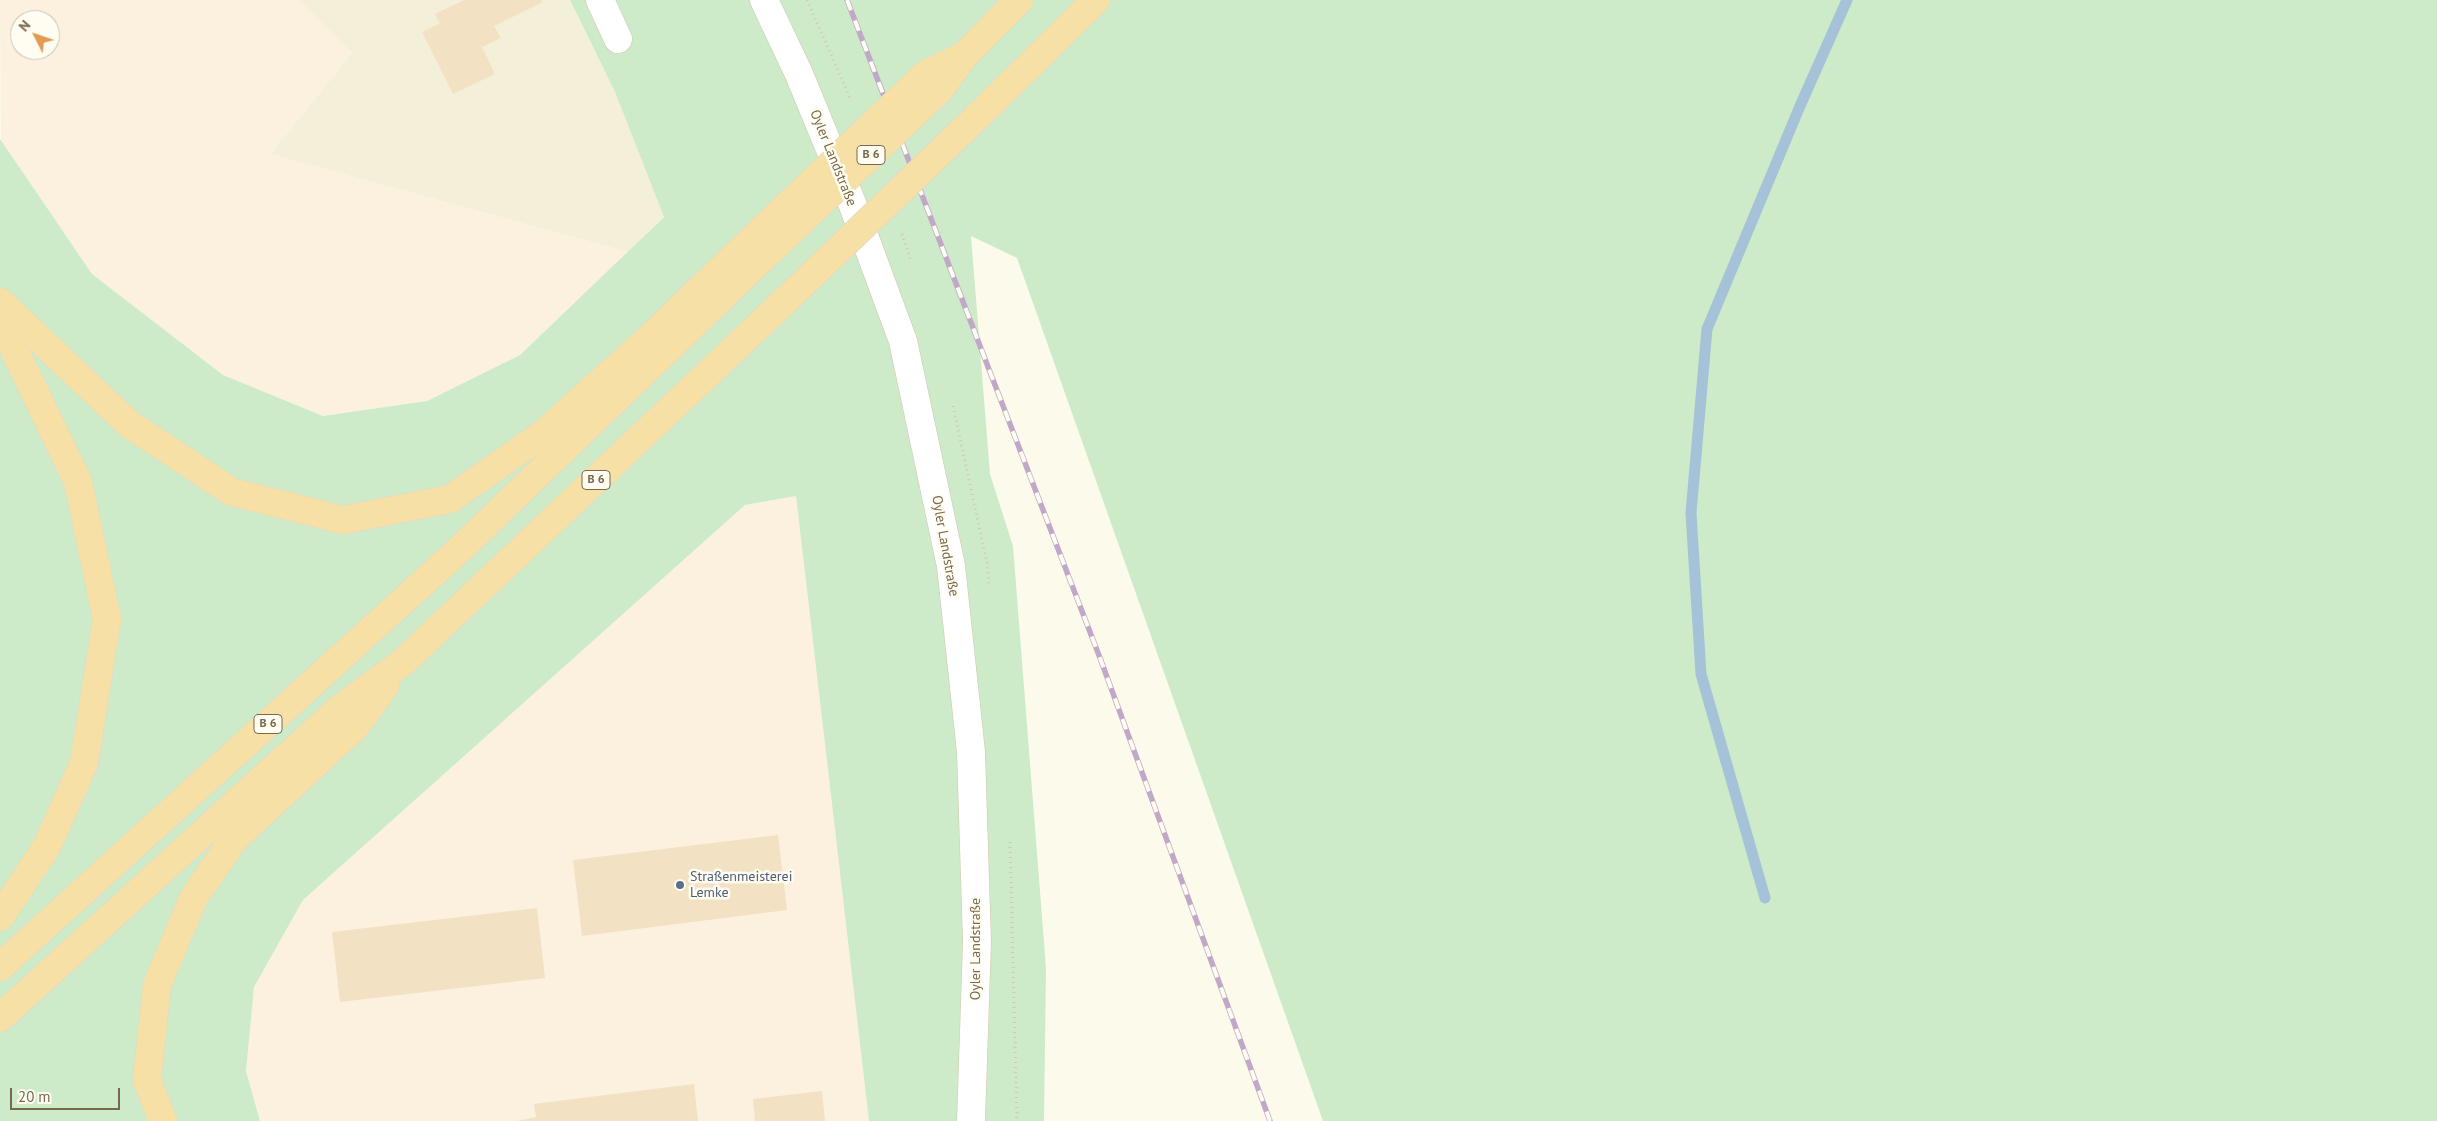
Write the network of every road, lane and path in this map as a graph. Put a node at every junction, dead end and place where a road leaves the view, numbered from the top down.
1 (600, 0) edge
2 (764, 0) edge
3 (1019, 0) edge
4 (1096, 0) edge
5 (618, 39) dead end
6 (769, 238) junction
7 (0, 302) edge
8 (0, 320) edge
9 (403, 662) junction
10 (0, 917) edge
11 (0, 967) edge
12 (0, 1018) edge
13 (163, 1121) edge
14 (971, 1121) edge

1 - 5 main road
2 - 14 main road, Oyler Landstraße
3 - 6 highway, B 6, bridge
4 - 9 highway, B 6, bridge
6 - 7 highway
6 - 11 highway, B 6
8 - 10 highway
9 - 12 highway, B 6
9 - 13 highway

